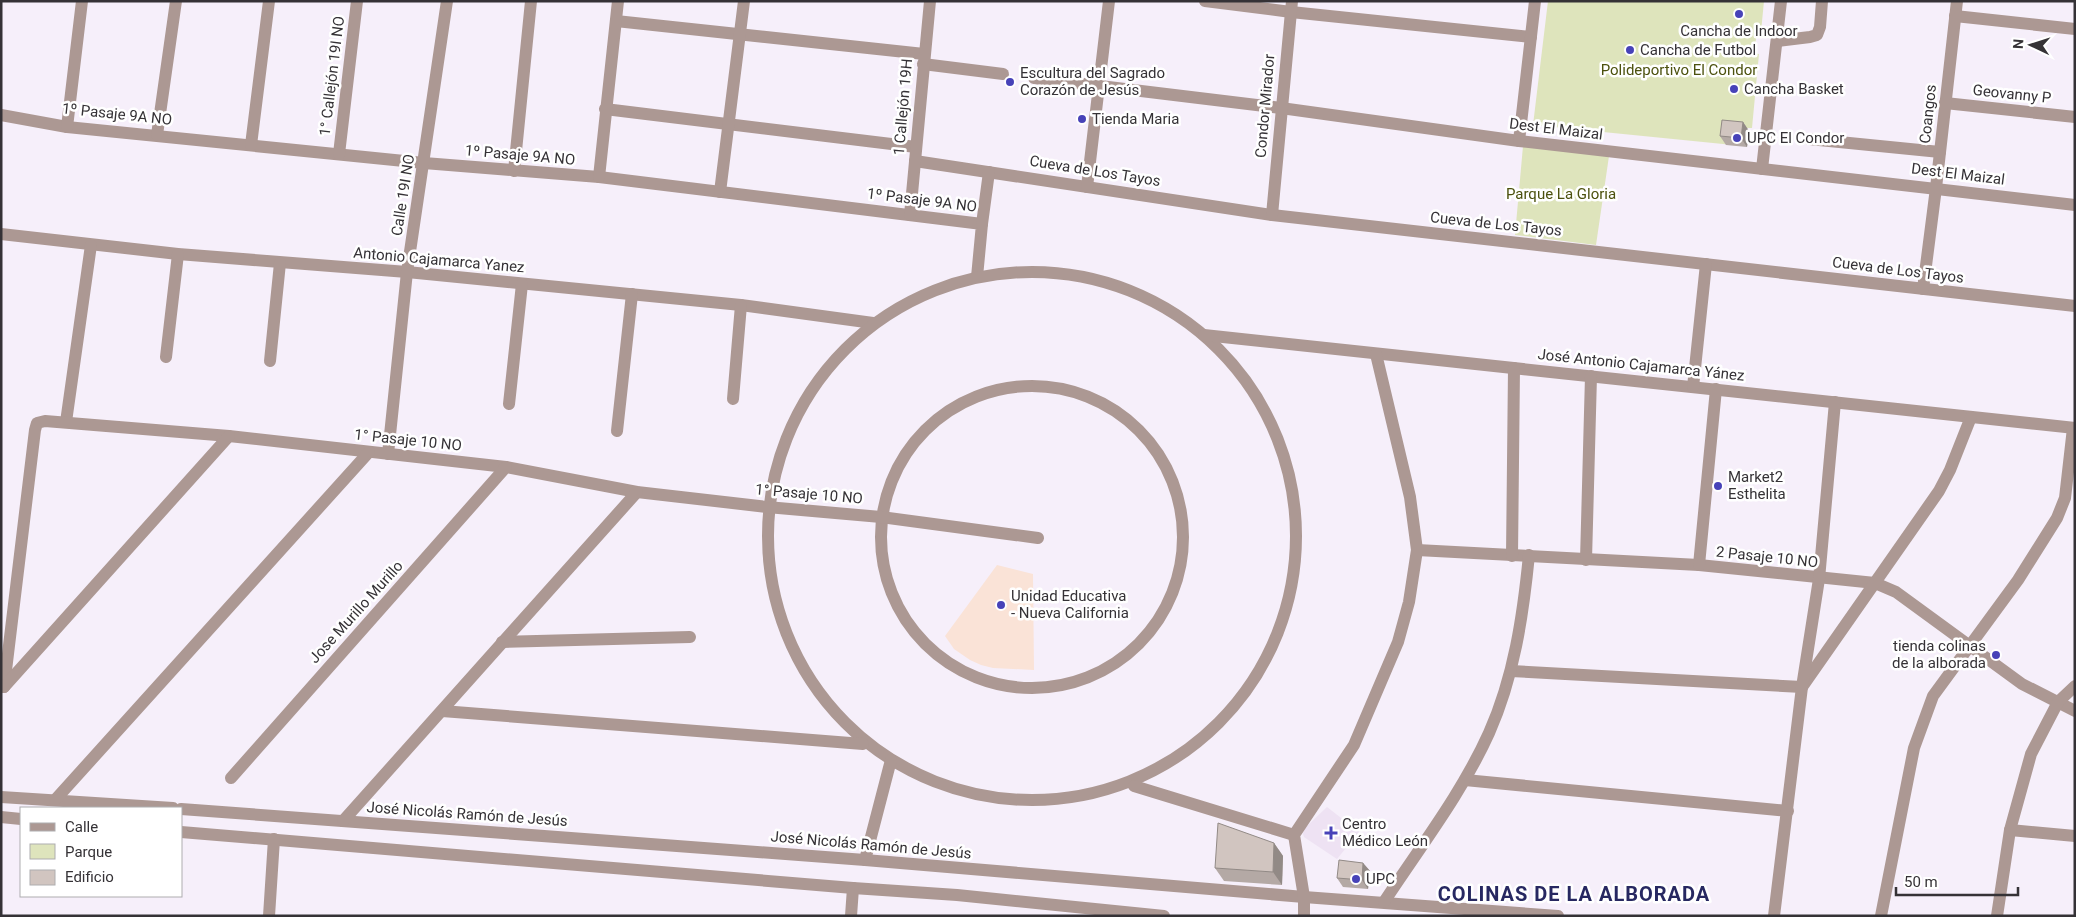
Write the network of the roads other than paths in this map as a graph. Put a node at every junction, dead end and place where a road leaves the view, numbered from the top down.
1 (82, 1) edge
2 (176, 1) edge
3 (269, 1) edge
4 (357, 1) edge
5 (447, 1) edge
6 (531, 1) edge
7 (618, 1) edge
8 (744, 1) edge
9 (930, 1) edge
10 (1109, 1) edge
11 (1205, 1) edge
12 (1535, 1) edge
13 (1781, 1) edge
14 (1822, 1) edge
15 (1957, 1) edge
16 (1292, 7) edge
17 (1955, 16) junction
18 (616, 21) junction
19 (2075, 29) edge
20 (740, 33) junction
21 (1531, 37) junction
22 (1777, 41) junction
23 (924, 59) junction
24 (1003, 74) dead end
25 (1034, 78) dead end
26 (1100, 86) junction
27 (1945, 103) junction
28 (1281, 108) junction
29 (606, 109) junction
30 (1, 115) edge
31 (2075, 117) edge
32 (728, 123) junction
33 (67, 127) junction
34 (157, 135) junction
35 (1809, 140) dead end
36 (1519, 141) junction
37 (251, 145) junction
38 (916, 147) junction
39 (1940, 152) junction
40 (339, 154) junction
41 (914, 161) junction
42 (424, 163) junction
43 (1762, 169) junction
44 (514, 171) junction
45 (989, 172) junction
46 (599, 177) junction
47 (1087, 187) junction
48 (1936, 188) junction
49 (720, 192) junction
50 (2075, 205) edge
51 (910, 215) junction
52 (1272, 215) junction
53 (982, 224) junction
54 (1, 234) edge
55 (91, 245) junction
56 (178, 254) junction
57 (280, 264) junction
58 (1706, 264) junction
59 (407, 272) junction
60 (977, 277) junction
61 (522, 284) junction
62 (1923, 289) junction
63 (632, 294) junction
64 (741, 305) junction
65 (2075, 306) edge
66 (873, 323) junction
67 (1204, 335) junction
68 (1376, 354) junction
69 (166, 357) dead end
70 (270, 361) dead end
71 (1514, 368) junction
72 (1591, 376) junction
73 (1694, 387) junction
74 (1716, 389) junction
75 (733, 399) dead end
76 (1835, 402) junction
77 (509, 404) dead end
78 (1971, 417) junction
79 (66, 422) junction
80 (2074, 428) edge
81 (617, 431) dead end
82 (229, 436) junction
83 (369, 452) junction
84 (388, 454) junction
85 (506, 467) junction
86 (636, 492) junction
87 (767, 507) junction
88 (881, 517) junction
89 (1038, 538) dead end
90 (1417, 550) junction
91 (1512, 556) junction
92 (1529, 556) junction
93 (1586, 560) junction
94 (1699, 565) junction
95 (1819, 579) junction
96 (1875, 583) junction
97 (690, 637) dead end
98 (502, 642) junction
99 (1969, 645) junction
100 (1511, 671) junction
101 (2075, 686) edge
102 (1802, 687) junction
103 (3, 689) edge
104 (2058, 702) junction
105 (442, 711) junction
106 (2075, 711) edge
107 (863, 744) junction
108 (891, 760) junction
109 (231, 778) dead end
110 (1464, 780) junction
111 (1134, 786) junction
112 (1, 797) edge
113 (55, 800) junction
114 (158, 807) edge
115 (182, 809) edge
116 (1788, 811) junction
117 (1, 817) edge
118 (20, 819) edge
119 (343, 821) junction
120 (2010, 830) junction
121 (182, 832) edge
122 (1294, 835) junction
123 (2075, 836) edge
124 (274, 839) junction
125 (865, 860) junction
126 (853, 888) junction
127 (1304, 897) junction
128 (1384, 902) junction
129 (1069, 911) edge
130 (269, 916) edge
131 (851, 916) edge
132 (1164, 916) edge
133 (1304, 916) edge
134 (1558, 916) edge
135 (1774, 916) edge
136 (1881, 916) edge
137 (1997, 916) edge

1 - 33 street
2 - 34 street
3 - 37 street
4 - 40 street, 1° Callejón 19I NO
5 - 42 street, Calle 19I NO
6 - 44 street
7 - 18 street
8 - 20 street
9 - 23 street, 1 Callejón 19H
10 - 26 street
11 - 16 street
12 - 21 street
13 - 22 street
14 - 22 street
15 - 17 street, Coangos
16 - 21 street
16 - 28 street, Condor Mirador
17 - 19 street
17 - 27 street, Coangos
18 - 20 street
18 - 29 street
20 - 23 street
20 - 32 street
21 - 36 street
22 - 43 street
23 - 24 street
23 - 38 street, 1 Callejón 19H
25 - 26 street, Dest El Maizal
26 - 28 street, Dest El Maizal
26 - 47 street
27 - 31 street, Geovanny P
27 - 39 street, Coangos
28 - 36 street, Dest El Maizal
28 - 52 street, Condor Mirador
29 - 32 street
29 - 46 street
30 - 33 street, 1º Pasaje 9A NO
32 - 38 street
32 - 49 street
33 - 34 street, 1º Pasaje 9A NO
34 - 37 street, 1º Pasaje 9A NO
35 - 39 street
36 - 43 street, Dest El Maizal
37 - 40 street, 1º Pasaje 9A NO
38 - 41 street, 1 Callejón 19H
39 - 48 street, Coangos
40 - 42 street, 1º Pasaje 9A NO
41 - 45 street, Cueva de Los Tayos
41 - 51 street, 1 Callejón 19H
42 - 44 street, 1º Pasaje 9A NO
42 - 59 street, Calle 19I NO
43 - 48 street, Dest El Maizal
44 - 46 street, 1º Pasaje 9A NO
45 - 47 street, Cueva de Los Tayos
45 - 53 street
46 - 49 street, 1º Pasaje 9A NO
47 - 52 street, Cueva de Los Tayos
48 - 50 street, Dest El Maizal
48 - 62 street, Coangos
49 - 51 street, 1º Pasaje 9A NO
51 - 53 street, 1º Pasaje 9A NO
52 - 58 street, Cueva de Los Tayos
53 - 60 street, 1º Pasaje 9A NO
54 - 55 street, Antonio Cajamarca Yanez
55 - 56 street, Antonio Cajamarca Yanez
55 - 79 street
56 - 57 street, Antonio Cajamarca Yanez
56 - 69 street
57 - 59 street, Antonio Cajamarca Yanez
57 - 70 street
58 - 62 street, Cueva de Los Tayos
58 - 73 street
59 - 61 street, Antonio Cajamarca Yanez
59 - 84 street, Calle 19I NO
60 - 66 street
60 - 67 street
61 - 63 street, Antonio Cajamarca Yanez
61 - 77 street
62 - 65 street, Cueva de Los Tayos
63 - 64 street, Antonio Cajamarca Yanez
63 - 81 street
64 - 66 street, Antonio Cajamarca Yanez
64 - 75 street
66 - 87 street
67 - 68 street, José Antonio Cajamarca Yánez
67 - 111 street
68 - 71 street, José Antonio Cajamarca Yánez
68 - 90 street
71 - 72 street, José Antonio Cajamarca Yánez
71 - 91 street
72 - 73 street, José Antonio Cajamarca Yánez
72 - 93 street
73 - 74 street, José Antonio Cajamarca Yánez
74 - 76 street, José Antonio Cajamarca Yánez
74 - 94 street
76 - 78 street, José Antonio Cajamarca Yánez
76 - 95 street
78 - 80 street, José Antonio Cajamarca Yánez
78 - 96 street
79 - 82 street, 1° Pasaje 10 NO
79 - 103 street, 1° Pasaje 10 NO
80 - 99 street
82 - 83 street, 1° Pasaje 10 NO
82 - 103 street
83 - 84 street, 1° Pasaje 10 NO
83 - 113 street
84 - 85 street, 1° Pasaje 10 NO
85 - 86 street, 1° Pasaje 10 NO
85 - 109 street, Jose Murillo Murillo
86 - 87 street, 1° Pasaje 10 NO
86 - 98 street
87 - 88 street, 1° Pasaje 10 NO
87 - 107 street
88 - 88 street
88 - 89 street, 1° Pasaje 10 NO
90 - 91 street, 2 Pasaje 10 NO
90 - 122 street
91 - 92 street, 2 Pasaje 10 NO
92 - 93 street, 2 Pasaje 10 NO
92 - 100 street
93 - 94 street, 2 Pasaje 10 NO
94 - 95 street, 2 Pasaje 10 NO
95 - 96 street, 2 Pasaje 10 NO
95 - 102 street
96 - 99 street, 2 Pasaje 10 NO
96 - 102 street
97 - 98 street
98 - 105 street
99 - 104 street, 2 Pasaje 10 NO
99 - 136 street
100 - 102 street
100 - 110 street
101 - 104 street
102 - 116 street
104 - 106 street, 2 Pasaje 10 NO
104 - 120 street
105 - 107 street
105 - 119 street
107 - 108 street
108 - 111 street
108 - 125 street
110 - 116 street
110 - 128 street
111 - 122 street
112 - 113 street
113 - 114 street
115 - 119 street, José Nicolás Ramón de Jesús
116 - 135 street
117 - 118 street
119 - 125 street, José Nicolás Ramón de Jesús
120 - 123 street
120 - 137 street
121 - 124 street
122 - 127 street
124 - 126 street
124 - 130 street
125 - 127 street, José Nicolás Ramón de Jesús
126 - 129 street
126 - 131 street
127 - 128 street, José Nicolás Ramón de Jesús
127 - 133 street
128 - 134 street, José Nicolás Ramón de Jesús
129 - 132 street

